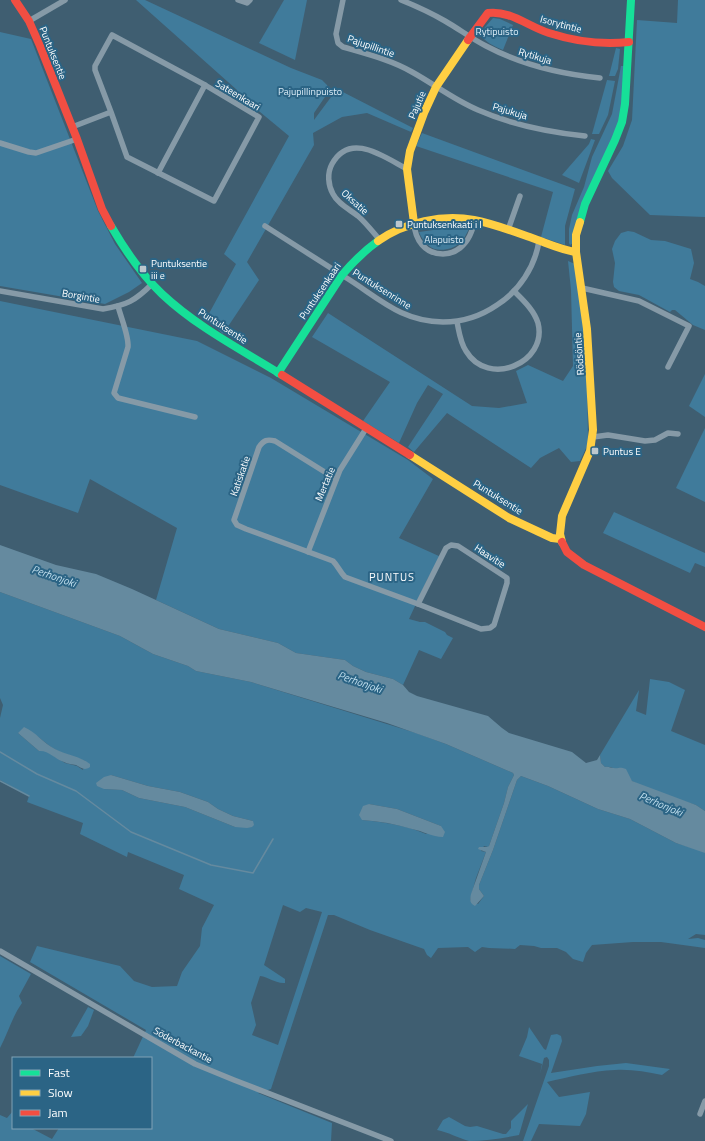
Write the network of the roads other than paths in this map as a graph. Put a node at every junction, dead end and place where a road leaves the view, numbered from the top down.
1 (15, 0) edge
2 (65, 0) edge
3 (238, 0) edge
4 (250, 0) edge
5 (343, 0) edge
6 (401, 0) edge
7 (631, 0) edge
8 (491, 12) joint
9 (29, 21) junction
10 (469, 37) junction
11 (629, 42) junction
12 (600, 78) dead end
13 (205, 85) junction
14 (436, 87) junction
15 (111, 112) junction
16 (72, 127) junction
17 (585, 136) dead end
18 (77, 139) junction
19 (0, 143) edge
20 (407, 169) junction
21 (158, 173) junction
22 (520, 196) dead end
23 (475, 221) junction
24 (414, 223) junction
25 (265, 226) dead end
26 (508, 230) junction
27 (379, 239) junction
28 (539, 241) junction
29 (576, 252) junction
30 (342, 275) junction
31 (152, 284) junction
32 (582, 288) junction
33 (0, 291) edge
34 (514, 291) junction
35 (118, 306) junction
36 (458, 322) junction
37 (668, 367) dead end
38 (278, 373) junction
39 (195, 417) dead end
40 (366, 427) junction
41 (678, 434) dead end
42 (593, 437) junction
43 (336, 479) junction
44 (560, 539) junction
45 (308, 552) junction
46 (418, 604) junction
47 (705, 627) edge
48 (0, 951) edge
49 (705, 1101) edge
50 (700, 1114) dead end
51 (391, 1141) edge

1 - 9 street, Puntuksentie
2 - 9 street
3 - 4 street
5 - 14 street, Pajupillintie
6 - 10 street
7 - 11 street, Rödsöntie
8 - 10 street, Pajutie
8 - 11 street, Isorytintie
9 - 16 street, Puntuksentie
10 - 12 street, Rytikuja
10 - 14 street, Pajutie
11 - 29 street, Rödsöntie
13 - 15 street, Sateenkaari
13 - 21 street
13 - 21 street, Sateenkaari
14 - 17 street, Pajukuja
14 - 20 street, Pajutie
15 - 16 street
15 - 21 street, Sateenkaari
16 - 18 street, Puntuksentie
18 - 19 street
18 - 31 street, Puntuksentie
20 - 24 street, Pajutie
20 - 27 street, Oksatie
22 - 26 street
23 - 24 street, Puntuksenkaari
23 - 24 street
23 - 26 street, Puntuksenkaari
24 - 27 street, Puntuksenkaari
25 - 30 street, Puntuksenrinne
26 - 28 street, Puntuksenkaari
27 - 30 street, Puntuksenkaari
28 - 29 street, Puntuksenkaari
28 - 34 street, Puntuksenrinne
29 - 32 street, Rödsöntie
30 - 36 street, Puntuksenrinne
30 - 38 street, Puntuksenkaari
31 - 35 street, Borgintie
31 - 38 street, Puntuksentie
32 - 37 street
32 - 42 street, Rödsöntie
33 - 35 street, Borgintie
34 - 36 street, Puntuksenrinne
34 - 36 street
35 - 39 street
38 - 40 street, Puntuksentie
40 - 43 street, Mertatie
40 - 44 street, Puntuksentie
41 - 42 street
42 - 44 street, Rödsöntie
43 - 45 street, Mertatie
43 - 45 street, Katiskatie
44 - 47 street
45 - 46 street, Haavitie
46 - 46 street, Haavitie
48 - 51 street, Söderbackantie
49 - 50 street

